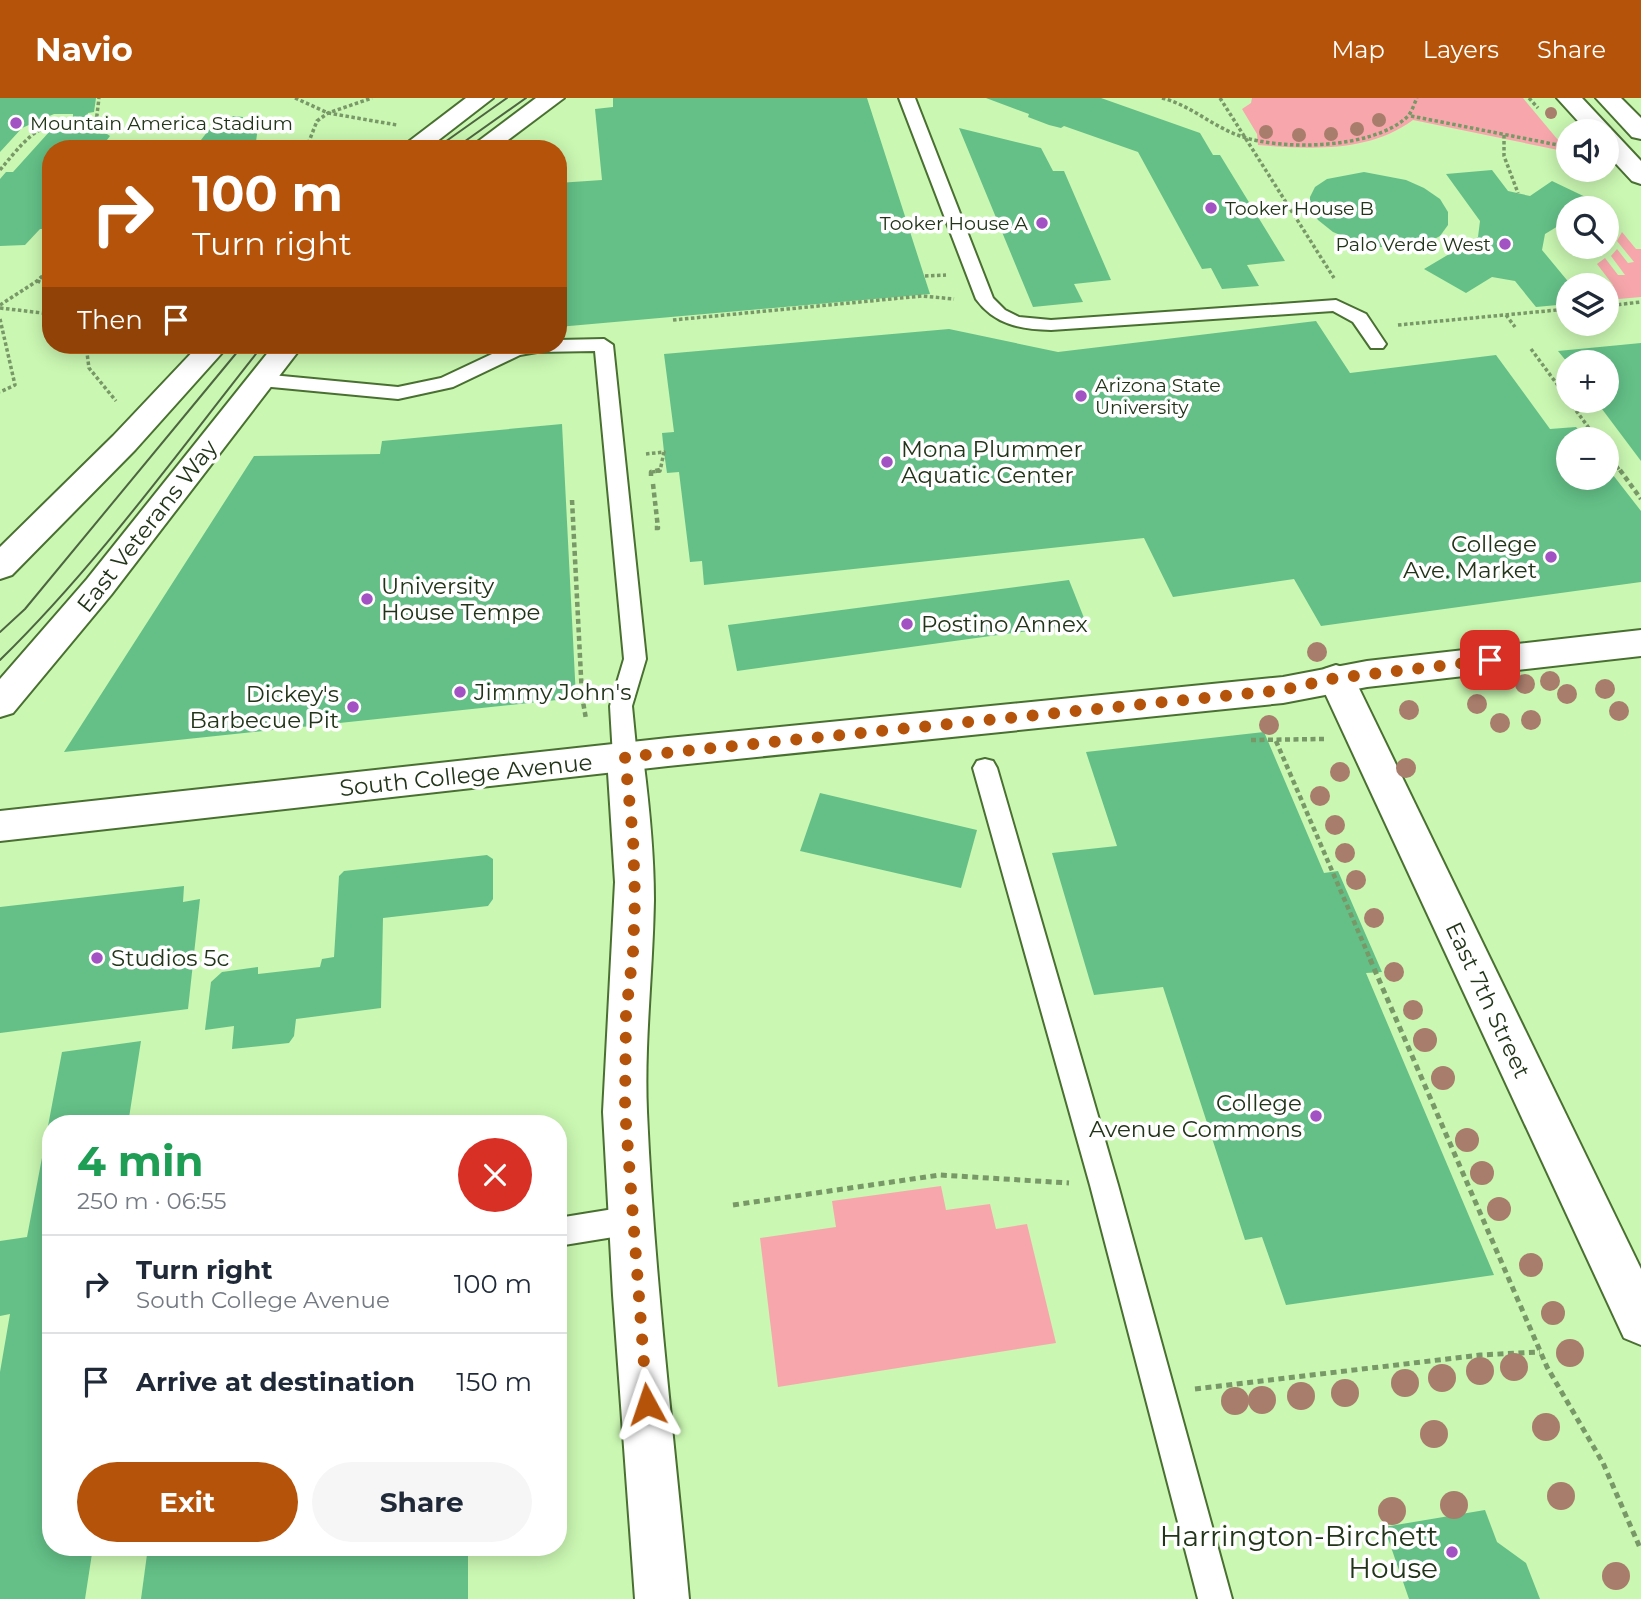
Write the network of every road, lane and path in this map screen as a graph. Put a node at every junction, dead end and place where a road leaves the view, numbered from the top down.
1 (99, 98) edge
2 (295, 98) edge
3 (372, 98) edge
4 (481, 98) edge
5 (552, 98) edge
6 (907, 98) edge
7 (1162, 98) edge
8 (1220, 98) edge
9 (1417, 98) edge
10 (1570, 98) edge
11 (1608, 98) edge
12 (328, 113) junction
13 (1411, 116) junction
14 (1589, 119) edge
15 (388, 123) dead end
16 (1641, 132) edge
17 (1504, 135) junction
18 (1246, 138) junction
19 (310, 140) edge
20 (423, 140) edge
21 (493, 140) edge
22 (1556, 146) edge
23 (1619, 152) edge
24 (0, 170) edge
25 (1641, 176) edge
26 (1518, 193) dead end
27 (42, 276) edge
28 (37, 281) junction
29 (42, 283) edge
30 (985, 299) junction
31 (1641, 302) edge
32 (1619, 305) edge
33 (0, 306) edge
34 (1346, 308) junction
35 (1556, 310) edge
36 (42, 313) edge
37 (1506, 315) junction
38 (0, 319) edge
39 (673, 320) dead end
40 (1388, 326) dead end
41 (1515, 327) dead end
42 (1377, 344) dead end
43 (567, 346) edge
44 (1531, 349) dead end
45 (87, 354) edge
46 (207, 354) edge
47 (282, 354) edge
48 (506, 354) edge
49 (261, 380) junction
50 (1556, 383) edge
51 (0, 392) edge
52 (123, 410) dead end
53 (653, 453) dead end
54 (1619, 469) edge
55 (1641, 499) edge
56 (572, 500) dead end
57 (649, 528) dead end
58 (0, 567) edge
59 (1641, 643) edge
60 (1336, 678) junction
61 (0, 703) edge
62 (587, 720) dead end
63 (1334, 738) dead end
64 (1251, 740) dead end
65 (1276, 741) junction
66 (625, 757) junction
67 (985, 768) dead end
68 (0, 826) edge
69 (1104, 1185) junction
70 (733, 1205) dead end
71 (632, 1220) junction
72 (567, 1231) edge
73 (1641, 1321) edge
74 (1540, 1352) junction
75 (1159, 1393) junction
76 (1641, 1550) edge
77 (662, 1599) edge
78 (1215, 1599) edge

1 - 24 path
2 - 12 path
3 - 12 path
4 - 20 street
5 - 21 street
6 - 30 lane
7 - 18 path
8 - 18 path
9 - 13 path
10 - 14 street
11 - 16 street
12 - 15 path
12 - 19 path
13 - 17 path
13 - 18 path
17 - 22 path
17 - 26 path
18 - 34 path
23 - 25 street
27 - 28 path
28 - 29 path
28 - 33 path
30 - 34 lane
30 - 39 path
31 - 32 path
33 - 36 path
34 - 42 lane
35 - 37 path
37 - 40 path
37 - 41 path
38 - 51 path
43 - 66 lane
44 - 50 path
45 - 52 path
46 - 58 street
47 - 49 street, East Veterans Way
48 - 49 lane
49 - 61 street, East Veterans Way
53 - 57 path
54 - 55 path
56 - 62 path
59 - 60 street, South College Avenue
60 - 66 street, South College Avenue
60 - 73 street, East 7th Street
63 - 65 path
64 - 65 path
65 - 74 path
66 - 68 street, South College Avenue
66 - 71 street
67 - 69 lane
69 - 70 path
69 - 75 lane
71 - 72 lane
71 - 77 street
74 - 75 path
74 - 76 path
75 - 78 lane

